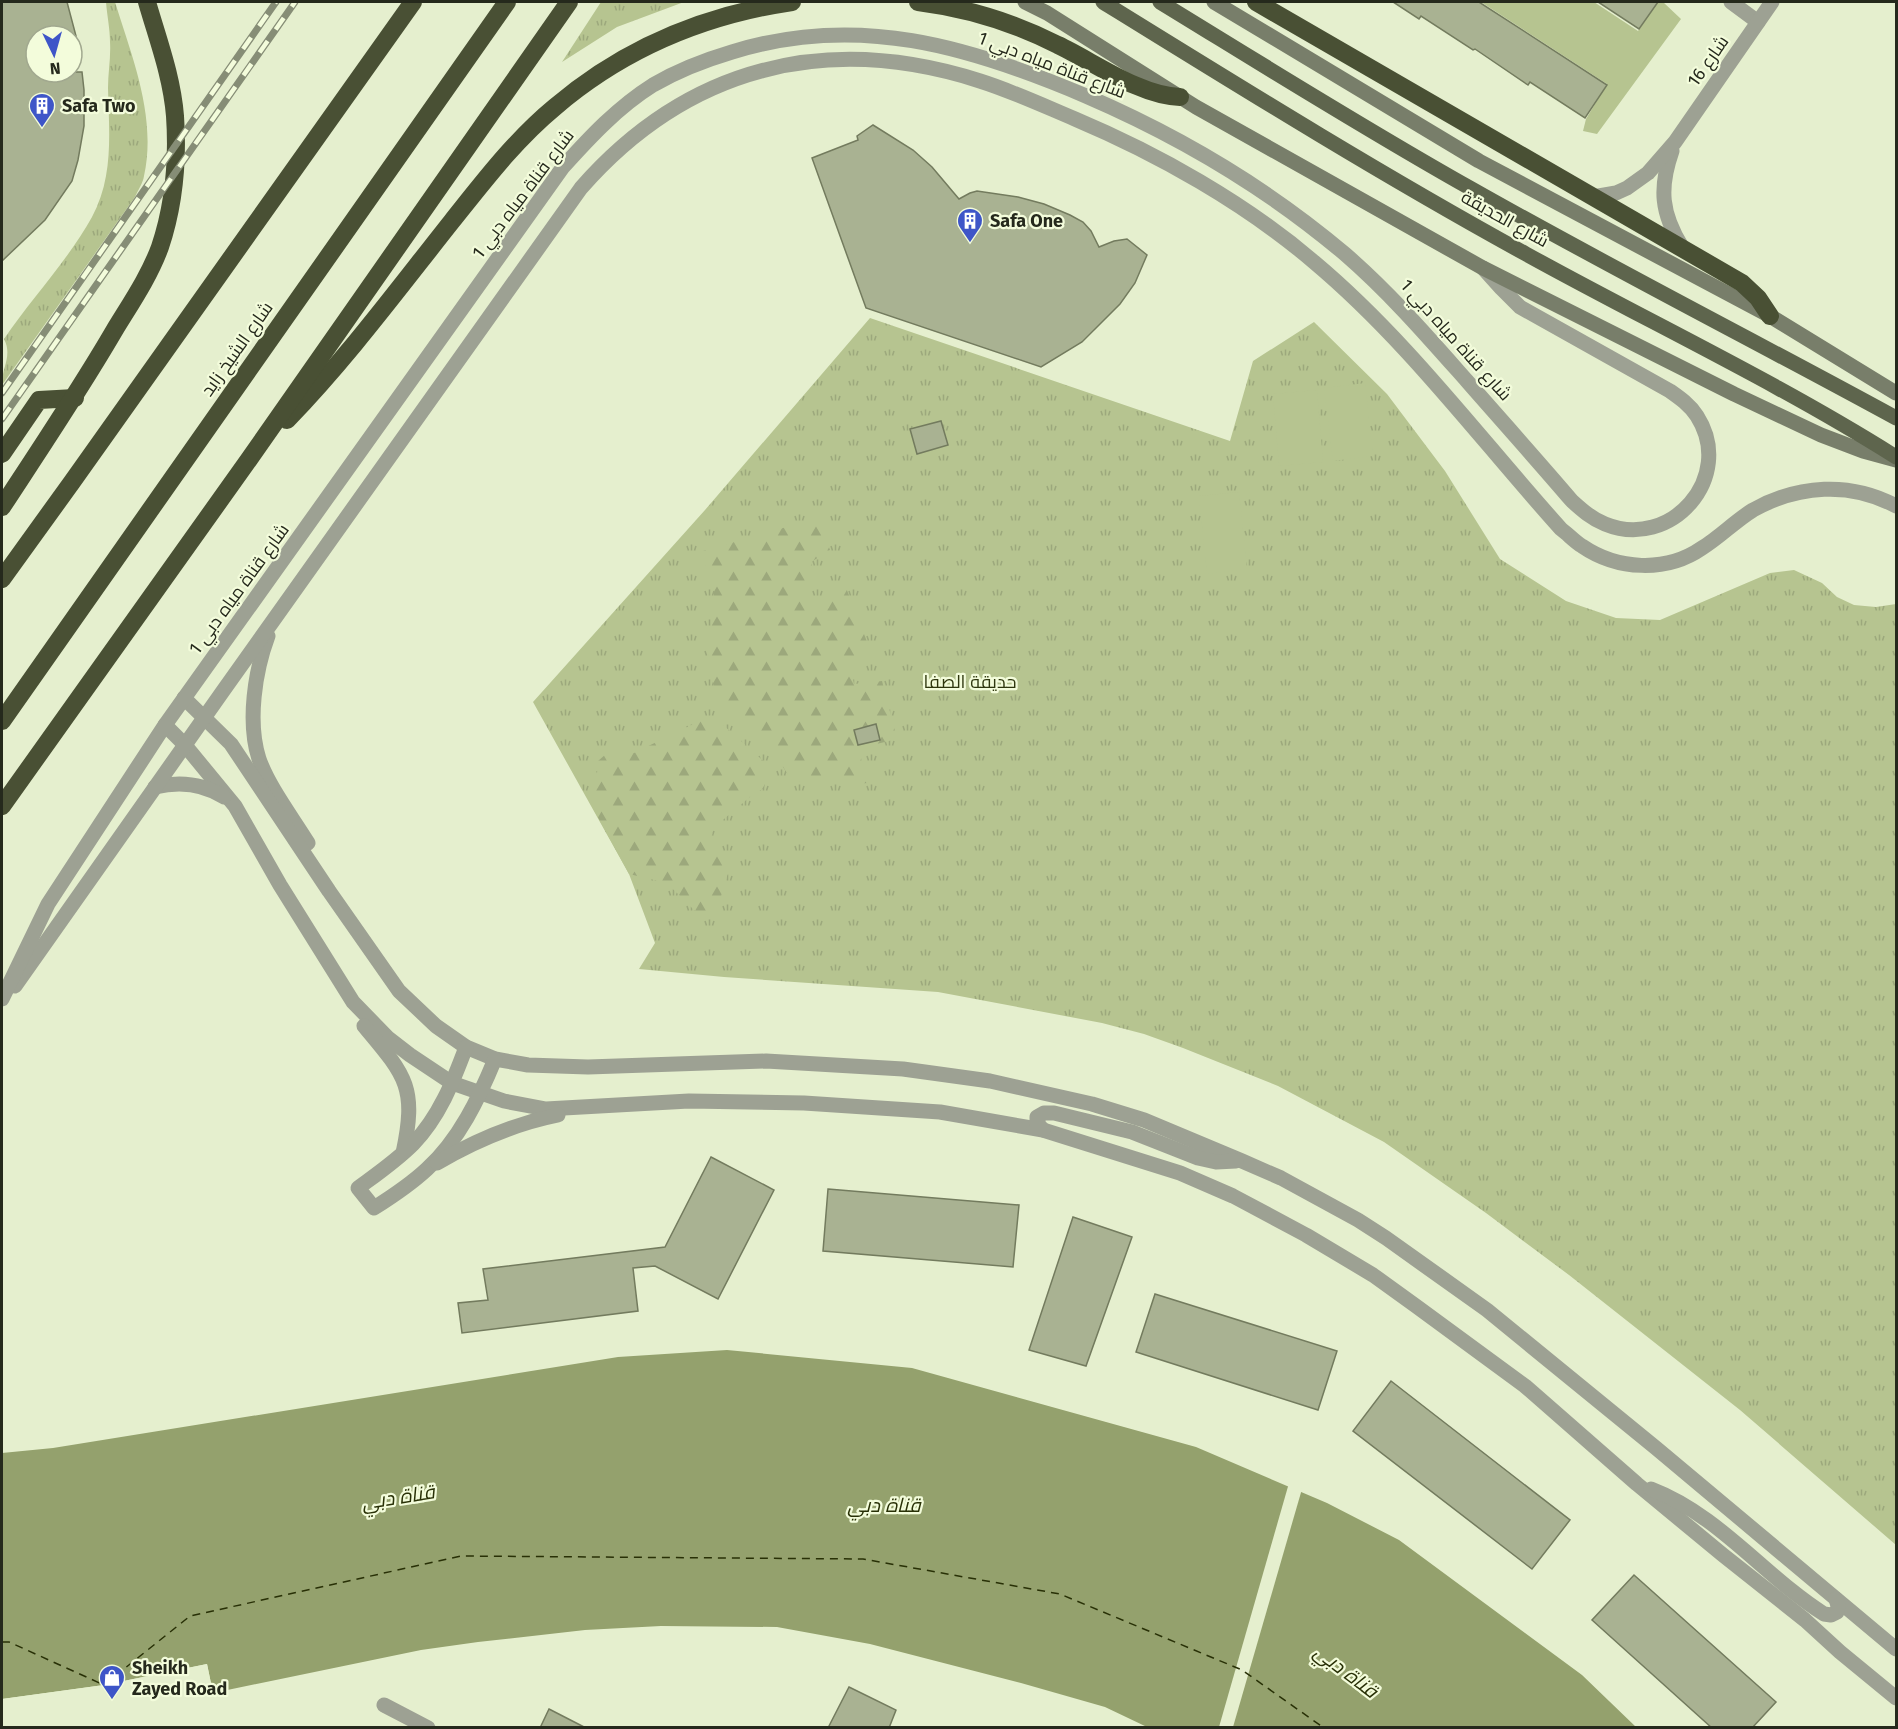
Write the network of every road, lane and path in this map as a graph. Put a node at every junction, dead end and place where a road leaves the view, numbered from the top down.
1 (147, 2) edge
2 (413, 2) edge
3 (507, 2) edge
4 (569, 2) edge
5 (792, 2) edge
6 (918, 2) edge
7 (1025, 2) edge
8 (1103, 2) edge
9 (1160, 2) edge
10 (1214, 2) edge
11 (1256, 2) edge
12 (1731, 2) edge
13 (1772, 2) edge
14 (1758, 22) junction
15 (1180, 97) junction
16 (1675, 142) junction
17 (1593, 197) junction
18 (1682, 247) junction
19 (1483, 268) junction
20 (1770, 316) junction
21 (1896, 393) edge
22 (75, 398) junction
23 (1896, 418) edge
24 (2, 454) edge
25 (249, 458) junction
26 (1896, 458) edge
27 (1896, 506) edge
28 (2, 507) edge
29 (2, 579) edge
30 (275, 616) junction
31 (184, 698) junction
32 (205, 717) junction
33 (2, 721) edge
34 (165, 725) junction
35 (184, 744) junction
36 (155, 787) junction
37 (2, 806) edge
38 (235, 806) junction
39 (318, 876) junction
40 (2, 999) edge
41 (353, 1002) junction
42 (2, 1005) edge
43 (466, 1047) junction
44 (495, 1059) junction
45 (452, 1083) junction
46 (481, 1094) junction
47 (593, 1108) junction
48 (1043, 1130) junction
49 (403, 1153) junction
50 (1242, 1161) junction
51 (429, 1168) junction
52 (1637, 1484) junction
53 (1836, 1599) junction
54 (1896, 1649) edge
55 (1896, 1698) edge
56 (384, 1705) dead end
57 (426, 1727) edge

1 - 22 highway
2 - 29 highway
3 - 33 highway, شارع الشيخ زايد
4 - 25 highway
5 - 25 highway
6 - 15 highway
7 - 15 main road
8 - 26 main road, شارع الحديقة
9 - 23 main road, شارع الحديقة
10 - 20 main road
11 - 17 highway
12 - 14 street
13 - 14 street, شارع 16
14 - 16 street, شارع 16
15 - 19 main road
16 - 17 street, شارع 16
16 - 18 street, شارع 16
17 - 18 highway
18 - 20 highway
19 - 26 main road
19 - 31 street, شارع قناة مياه دبي 1
20 - 21 main road
22 - 24 highway
22 - 28 highway
25 - 37 highway
27 - 30 street
30 - 32 street
30 - 39 street
31 - 32 street
31 - 34 street, شارع قناة مياه دبي 1
32 - 35 street
32 - 39 street
34 - 35 street
34 - 40 street, شارع قناة مياه دبي 1
35 - 36 street
35 - 38 street
36 - 38 street
36 - 42 street
38 - 41 street
39 - 43 street
41 - 45 street
41 - 49 street
43 - 44 street
43 - 45 street
44 - 46 street
44 - 50 street
45 - 46 street
45 - 49 street
46 - 47 street
46 - 51 street
47 - 48 street
47 - 51 street
48 - 50 street
48 - 52 street
49 - 51 street
50 - 53 street
52 - 53 street
52 - 55 street
53 - 54 street
56 - 57 street

